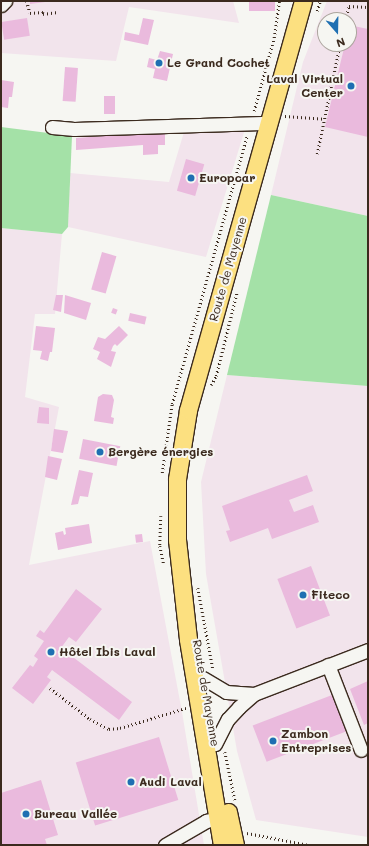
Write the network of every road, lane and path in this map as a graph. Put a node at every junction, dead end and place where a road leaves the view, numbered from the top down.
1 (5, 1) edge
2 (27, 1) edge
3 (279, 1) edge
4 (303, 1) edge
5 (320, 1) edge
6 (1, 5) edge
7 (368, 8) edge
8 (58, 12) dead end
9 (316, 12) dead end
10 (347, 12) edge
11 (338, 52) edge
12 (284, 109) dead end
13 (324, 119) junction
14 (251, 123) junction
15 (270, 123) junction
16 (52, 127) dead end
17 (317, 154) dead end
18 (238, 286) dead end
19 (209, 389) dead end
20 (162, 477) dead end
21 (161, 508) dead end
22 (178, 540) junction
23 (165, 569) dead end
24 (198, 587) dead end
25 (368, 650) edge
26 (328, 665) junction
27 (208, 675) junction
28 (50, 688) dead end
29 (254, 694) junction
30 (190, 706) dead end
31 (221, 745) junction
32 (361, 750) dead end
33 (236, 803) dead end
34 (218, 818) junction
35 (240, 842) edge
36 (165, 845) edge
37 (222, 845) edge
38 (309, 845) edge

1 - 6 street
2 - 8 path
3 - 14 path
4 - 15 main road, Route de Mayenne
5 - 9 path
7 - 10 path
11 - 13 path
12 - 13 path
13 - 17 path
14 - 15 street
14 - 16 street
14 - 20 path
15 - 22 main road, Route de Mayenne
18 - 19 path
21 - 23 path
22 - 27 main road, Route de Mayenne
22 - 34 main road, Route de Mayenne
24 - 27 path
25 - 26 street
26 - 29 street
26 - 32 street
27 - 29 street
27 - 31 main road, Route de Mayenne
28 - 30 path
29 - 31 street
31 - 33 path
31 - 35 main road, Route de Mayenne
34 - 36 street
34 - 37 main road, Route de Mayenne
35 - 38 path

